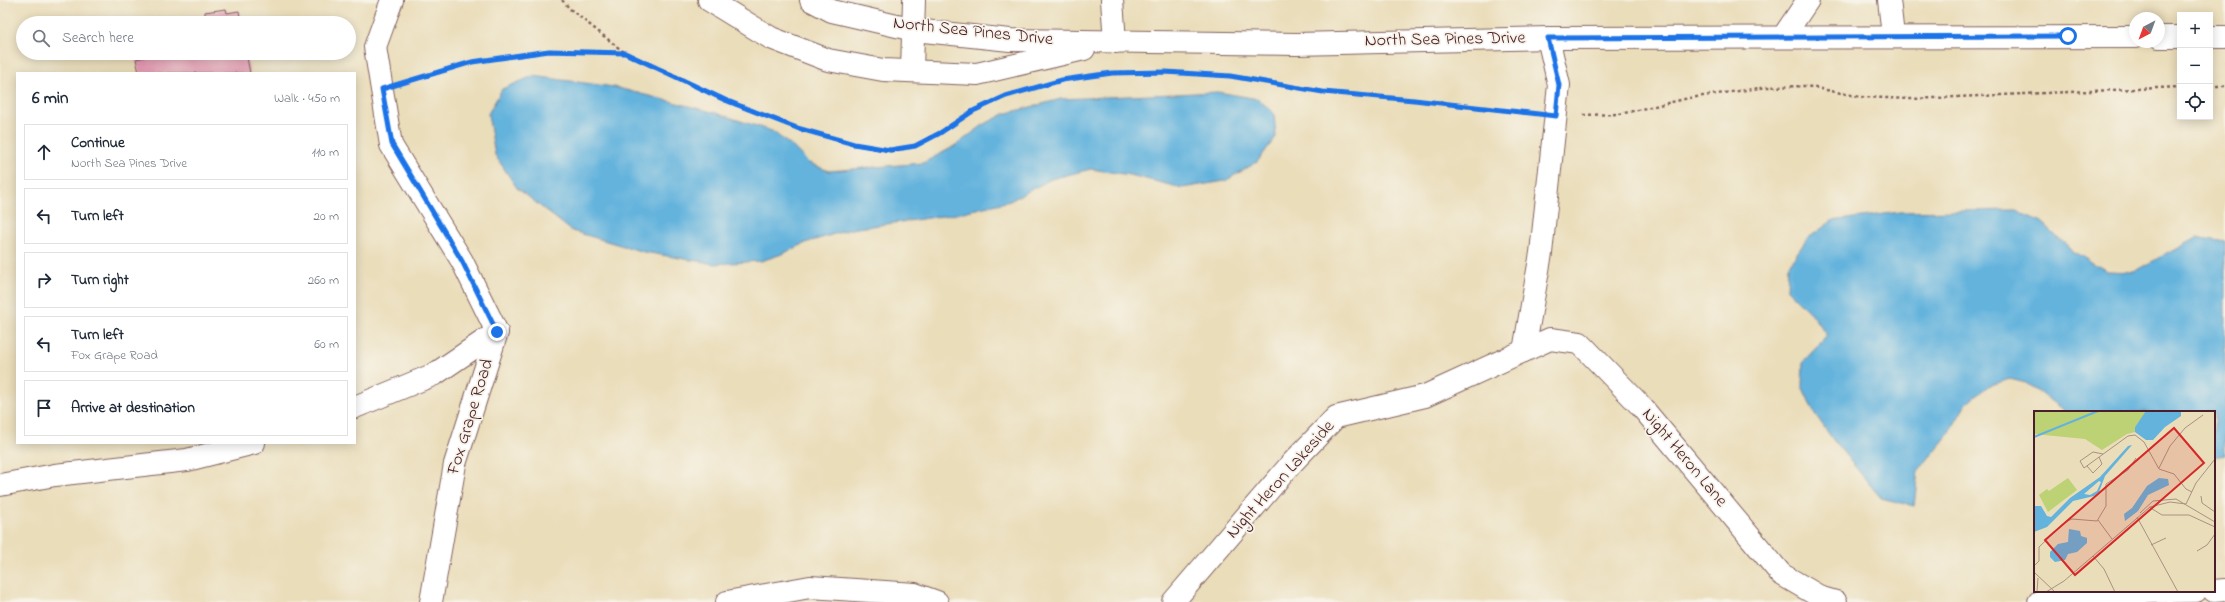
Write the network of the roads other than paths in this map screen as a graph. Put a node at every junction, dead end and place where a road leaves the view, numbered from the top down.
1 (392, 0) edge
2 (709, 0) edge
3 (811, 0) edge
4 (914, 0) edge
5 (1112, 0) edge
6 (1808, 0) edge
7 (1890, 0) edge
8 (914, 30) junction
9 (1893, 36) junction
10 (1783, 37) junction
11 (2129, 37) edge
12 (2165, 37) edge
13 (2177, 37) edge
14 (2213, 37) edge
15 (2225, 37) edge
16 (1548, 38) junction
17 (1115, 42) junction
18 (912, 71) junction
19 (497, 332) junction
20 (1524, 351) junction
21 (356, 407) edge
22 (250, 444) edge
23 (0, 485) edge
24 (2225, 590) edge
25 (2215, 591) edge
26 (2152, 592) edge
27 (431, 602) edge
28 (727, 602) edge
29 (938, 602) edge
30 (1173, 602) edge
31 (1836, 602) edge
32 (2039, 602) edge

1 - 19 street
2 - 18 street, North Sea Pines Drive
3 - 8 street, North Sea Pines Drive
4 - 8 street
5 - 17 street
6 - 10 street
7 - 9 street
8 - 17 street, North Sea Pines Drive
8 - 18 street
9 - 10 street, North Sea Pines Drive
9 - 11 street, North Sea Pines Drive
10 - 16 street, North Sea Pines Drive
12 - 13 street
14 - 15 street
16 - 17 street, North Sea Pines Drive
16 - 20 street
17 - 18 street, North Sea Pines Drive
19 - 21 street
19 - 27 street, Fox Grape Road
20 - 30 street, Night Heron Lakeside
20 - 31 street, Night Heron Lane
22 - 23 street
24 - 25 street
26 - 32 street
28 - 29 street

